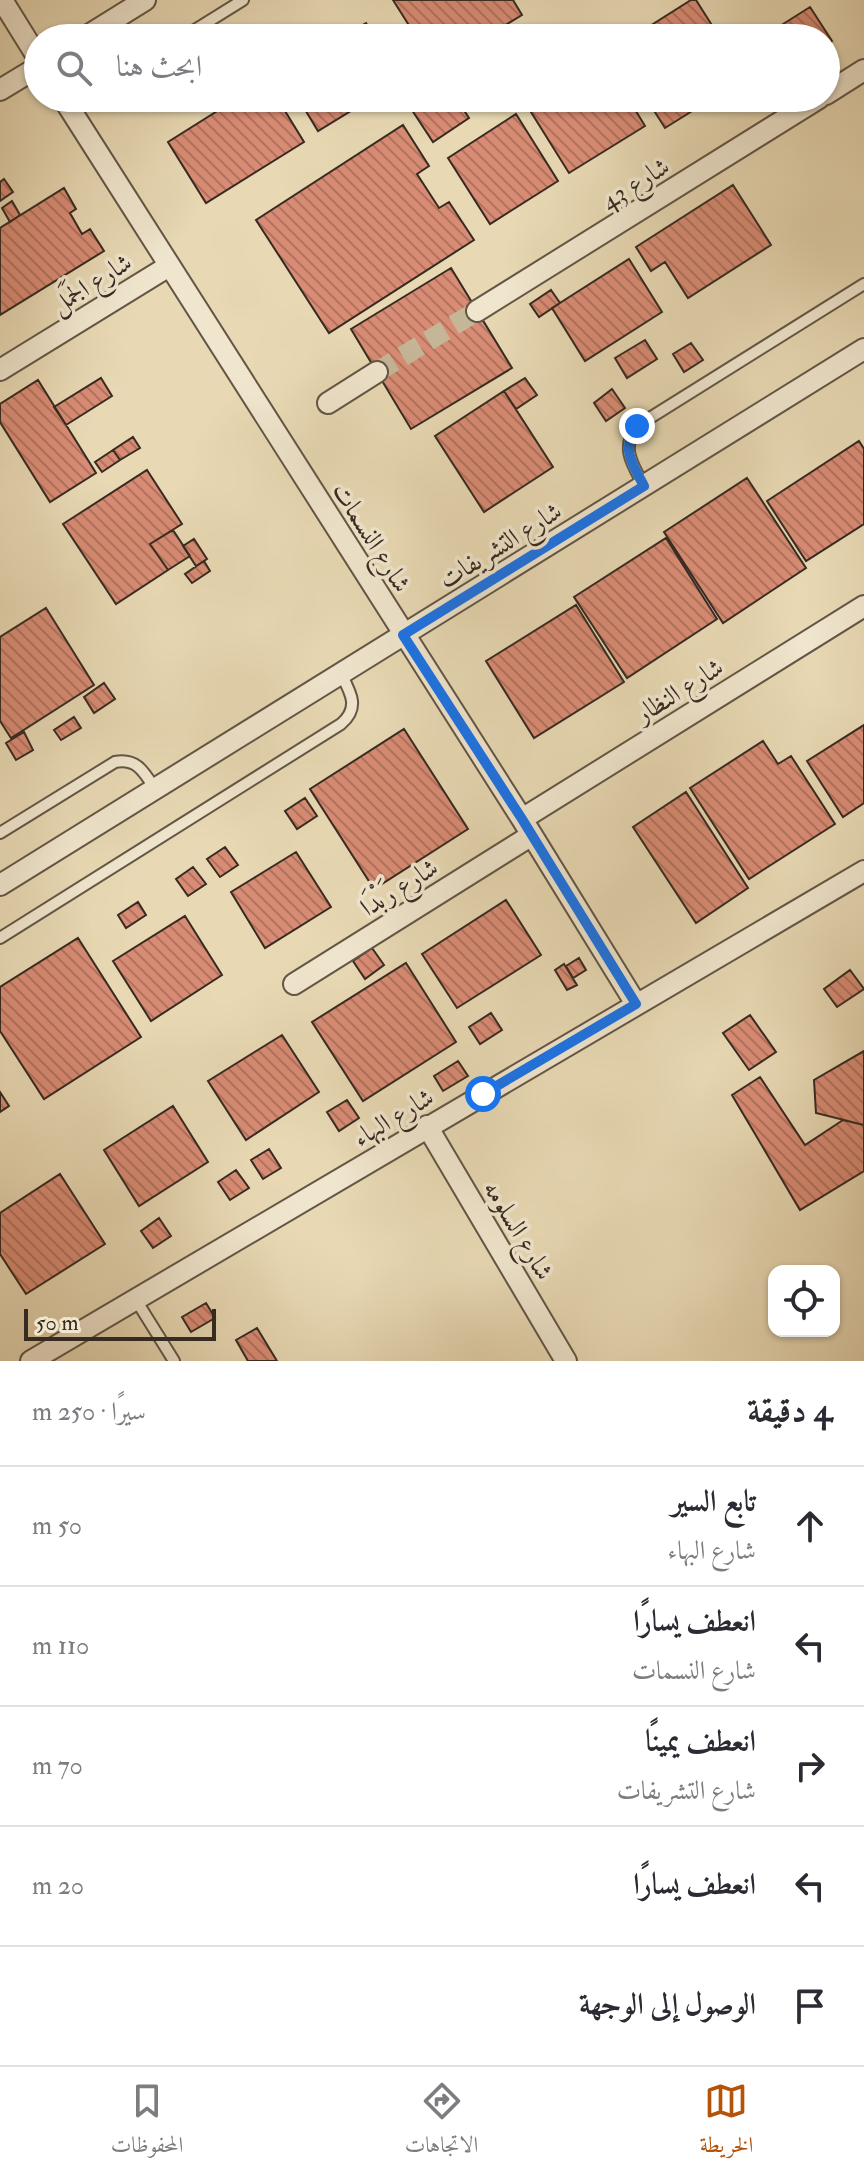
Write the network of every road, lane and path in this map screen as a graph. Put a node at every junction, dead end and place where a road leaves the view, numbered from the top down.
1 (2, 0) edge
2 (145, 0) edge
3 (243, 0) edge
4 (114, 20) junction
5 (107, 24) edge
6 (117, 24) edge
7 (204, 24) edge
8 (24, 35) edge
9 (864, 70) edge
10 (24, 75) edge
11 (840, 85) edge
12 (0, 90) edge
13 (72, 112) edge
14 (797, 112) edge
15 (169, 266) junction
16 (864, 284) edge
17 (477, 311) tunnel mouth
18 (864, 349) edge
19 (0, 370) edge
20 (377, 372) tunnel mouth
21 (328, 403) dead end
22 (644, 486) junction
23 (864, 606) edge
24 (403, 635) junction
25 (341, 674) junction
26 (155, 789) junction
27 (527, 827) junction
28 (0, 833) edge
29 (864, 871) edge
30 (0, 885) edge
31 (0, 938) edge
32 (294, 984) dead end
33 (636, 1004) junction
34 (427, 1126) junction
35 (136, 1300) junction
36 (31, 1361) edge
37 (174, 1361) edge
38 (566, 1361) edge

1 - 8 street
2 - 4 street
3 - 7 lane
4 - 5 street
4 - 6 lane
9 - 11 street
10 - 12 street
13 - 15 street, شارع النسمات
14 - 17 street, شارع 43
15 - 19 street, شارع الجَمَل
15 - 24 street, شارع النسمات
16 - 22 lane
18 - 22 street, شارع التشريفات
20 - 21 street
22 - 24 street, شارع التشريفات
23 - 27 street, شارع النظار
24 - 25 street, شارع التشريفات
24 - 27 street, شارع النسمات
25 - 26 street, شارع التشريفات
25 - 31 lane
26 - 28 lane
26 - 30 street, شارع التشريفات
27 - 32 street, شارع رَبْدَا
27 - 33 street, شارع النسمات
29 - 33 street, شارع البهاء
33 - 34 street, شارع البهاء
34 - 35 street, شارع البهاء
34 - 38 street, شارع السلومه
35 - 36 street, شارع البهاء
35 - 37 lane

